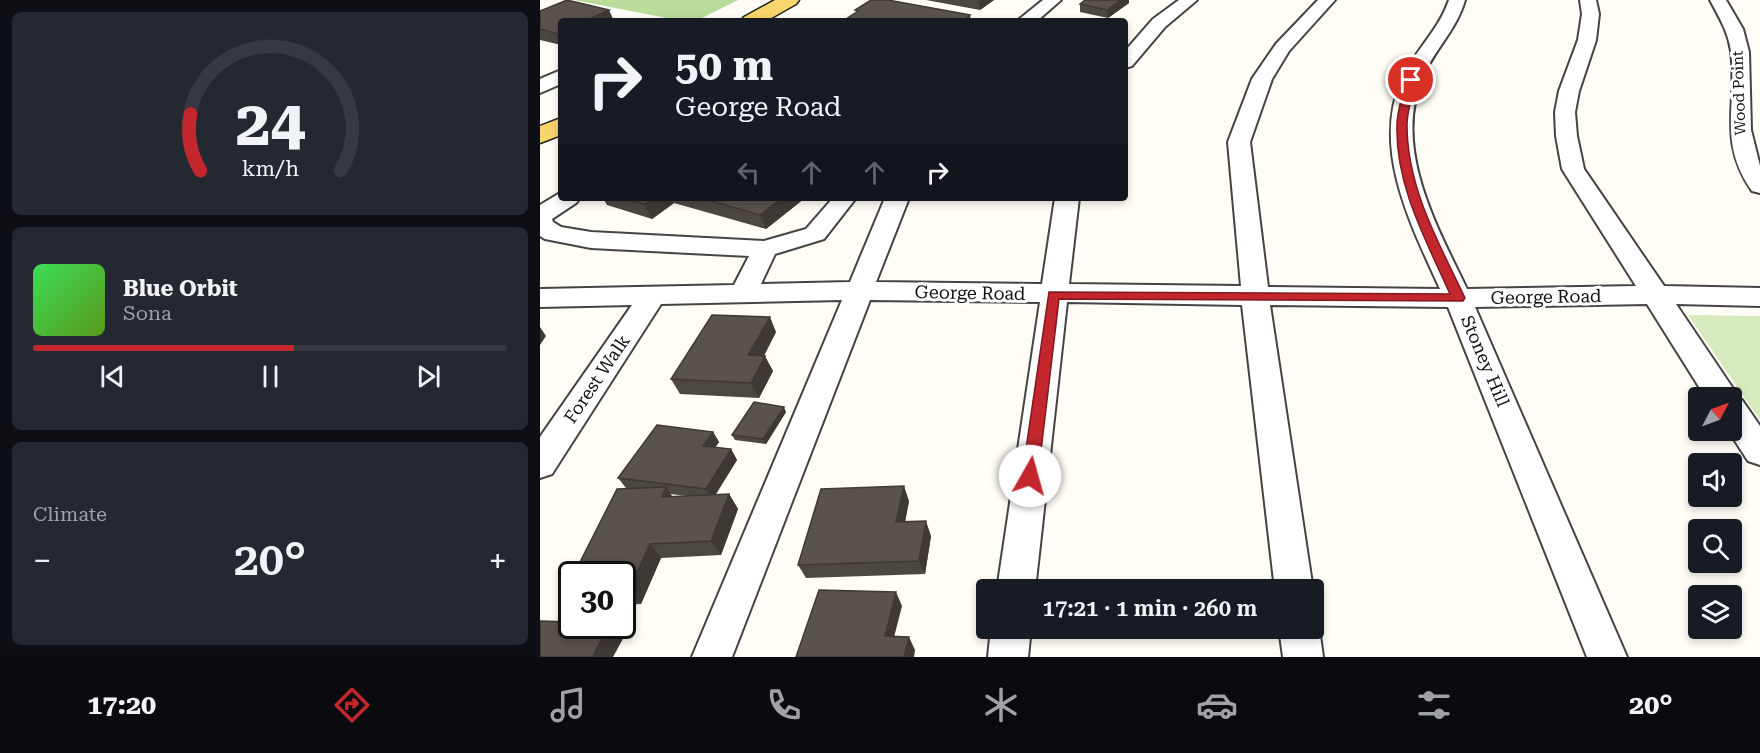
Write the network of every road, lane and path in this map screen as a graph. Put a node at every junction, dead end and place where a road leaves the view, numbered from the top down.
1 (789, 0) edge
2 (1053, 0) edge
3 (1189, 0) edge
4 (1327, 0) edge
5 (1457, 0) edge
6 (1588, 0) edge
7 (1718, 0) edge
8 (756, 18) edge
9 (1030, 18) edge
10 (1128, 59) edge
11 (558, 78) edge
12 (540, 89) edge
13 (558, 96) edge
14 (558, 127) edge
15 (540, 136) edge
16 (1760, 186) edge
17 (564, 201) edge
18 (843, 201) edge
19 (896, 201) edge
20 (1067, 201) edge
21 (540, 217) edge
22 (765, 249) junction
23 (858, 291) junction
24 (743, 293) junction
25 (653, 295) junction
26 (1053, 295) junction
27 (1655, 295) junction
28 (1255, 296) junction
29 (1760, 297) edge
30 (540, 298) edge
31 (1458, 298) junction
32 (1717, 387) edge
33 (1742, 425) edge
34 (1760, 452) edge
35 (540, 464) edge
36 (1017, 579) edge
37 (1293, 579) edge
38 (1010, 639) edge
39 (1301, 639) edge
40 (712, 657) edge
41 (1008, 657) edge
42 (1303, 657) edge
43 (1607, 657) edge

1 - 8 main road
2 - 9 street
3 - 10 street
4 - 28 street
5 - 31 street, Stoney Hill
6 - 27 street
7 - 16 street, Wood Point
11 - 12 street
12 - 13 street
14 - 15 main road
17 - 21 street
18 - 22 street
19 - 23 street
20 - 26 street
21 - 22 street
22 - 24 street
23 - 24 street, George Road
23 - 26 street, George Road
23 - 40 street
24 - 25 street, George Road
25 - 30 street, George Road
25 - 35 street, Forest Walk
26 - 28 street, George Road
26 - 36 street
27 - 29 street, George Road
27 - 31 street, George Road
27 - 32 street
28 - 31 street, George Road
28 - 37 street
31 - 43 street, Stoney Hill
33 - 34 street
38 - 41 street
39 - 42 street

